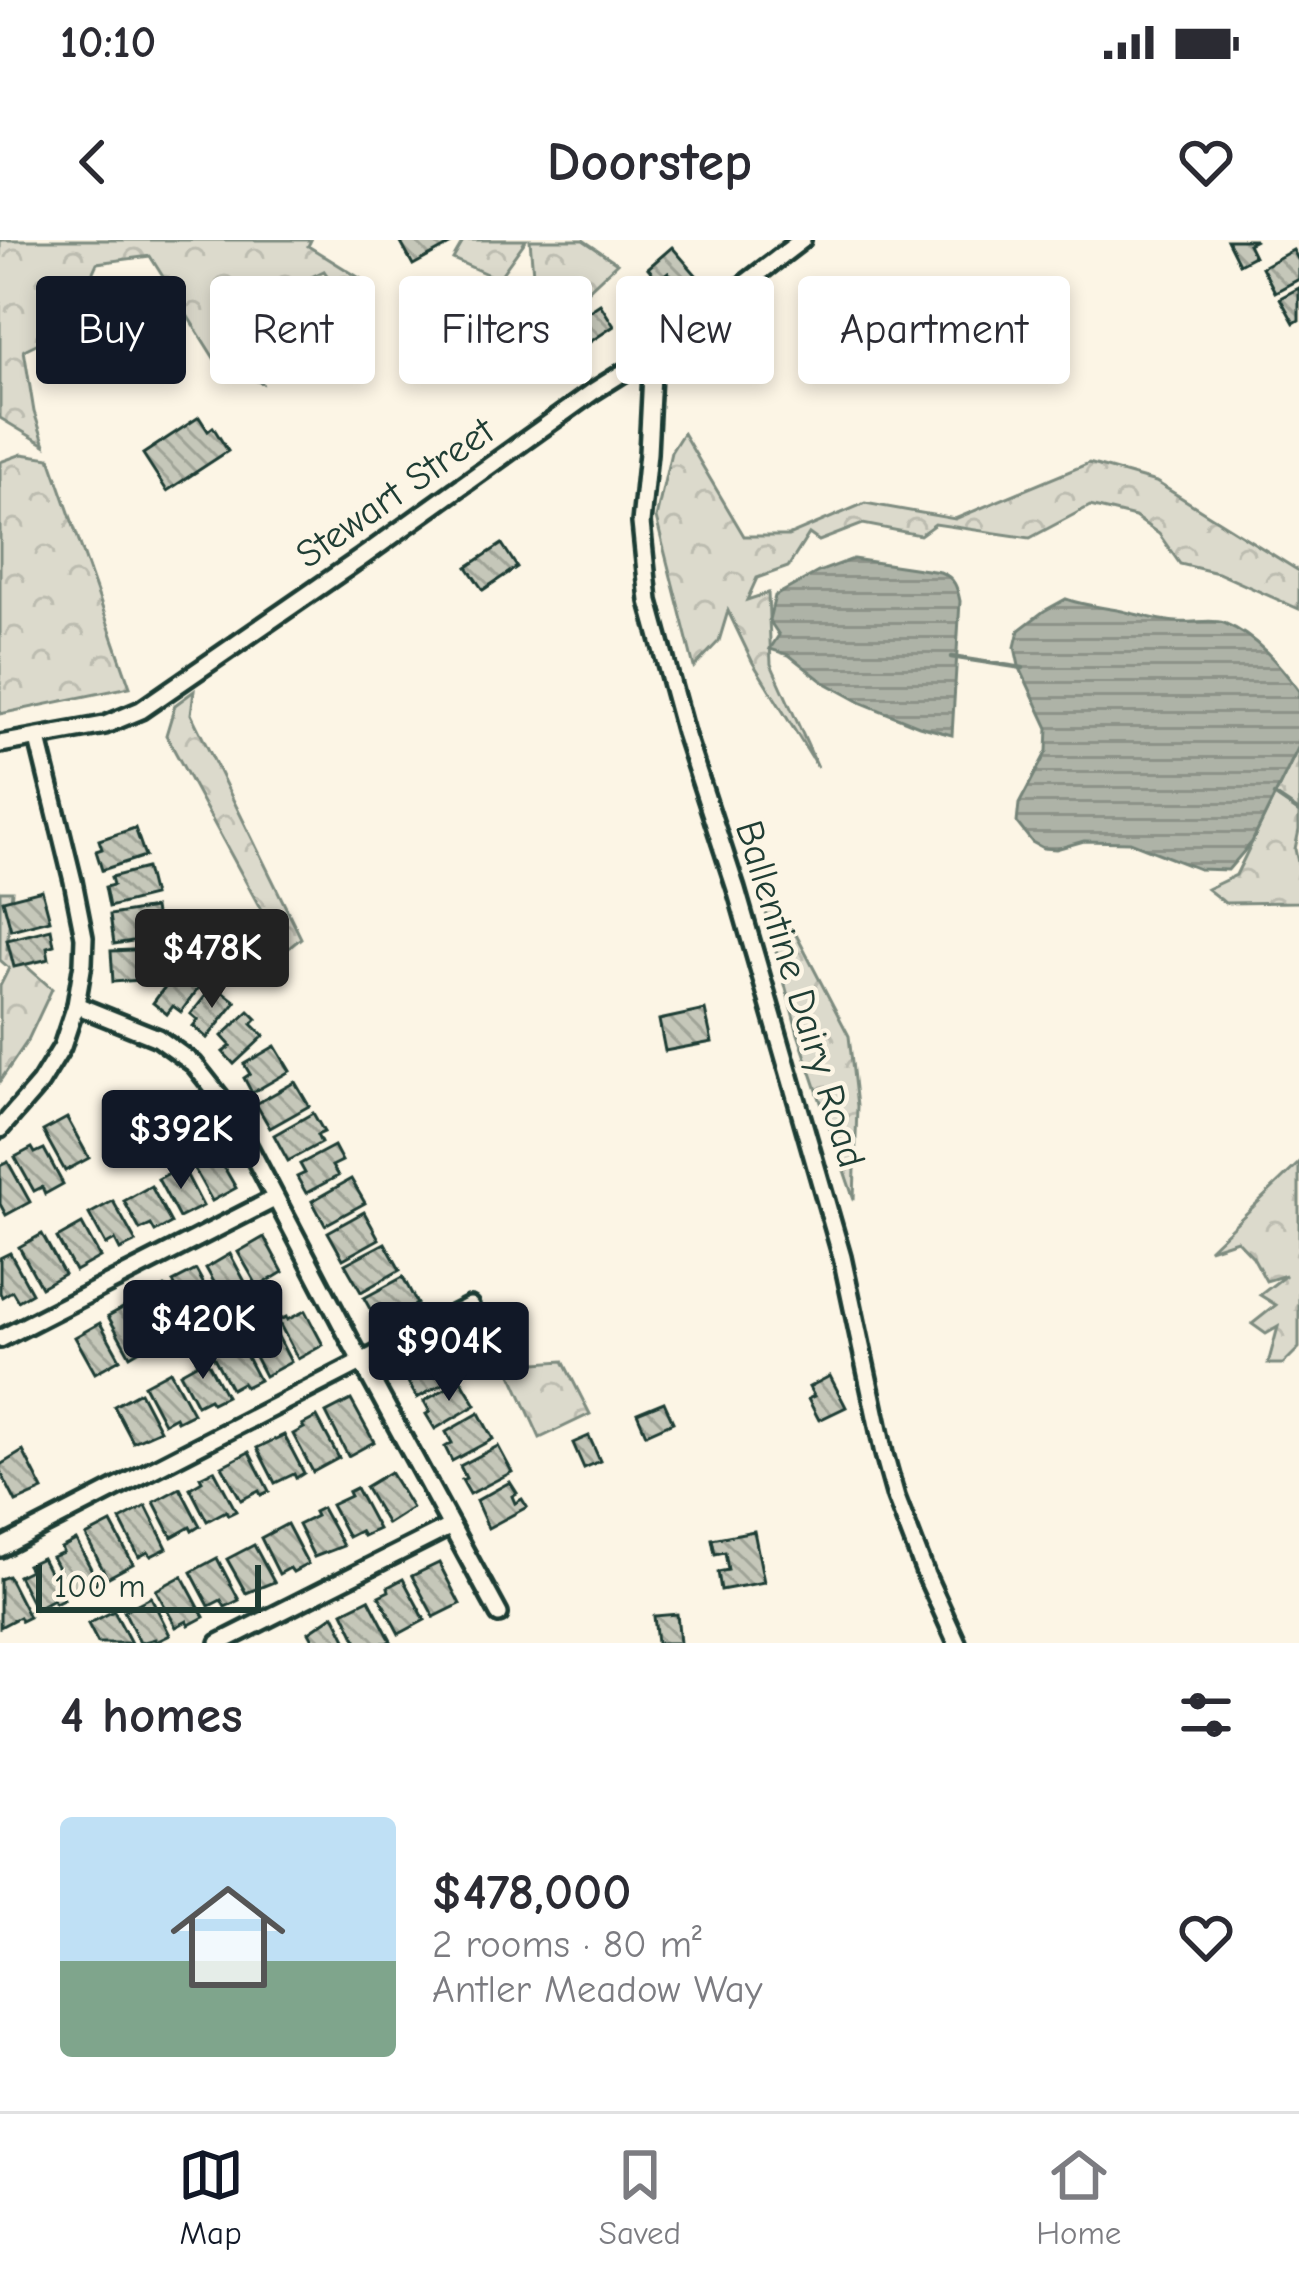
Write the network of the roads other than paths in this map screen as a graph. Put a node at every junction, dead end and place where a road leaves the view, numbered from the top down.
1 (802, 240) edge
2 (755, 276) edge
3 (616, 378) edge
4 (651, 384) edge
5 (38, 739) junction
6 (0, 744) edge
7 (76, 1005) junction
8 (0, 1129) edge
9 (274, 1199) junction
10 (470, 1306) dead end
11 (0, 1339) edge
12 (362, 1363) junction
13 (451, 1526) junction
14 (0, 1549) edge
15 (499, 1614) dead end
16 (219, 1643) edge
17 (957, 1643) edge

1 - 2 street, Stewart Street
3 - 5 street, Stewart Street
4 - 17 street, Ballentine Dairy Road
5 - 6 street, Stewart Street
5 - 7 street
7 - 8 street
7 - 9 street
9 - 11 street
9 - 12 street
10 - 12 street
12 - 13 street
12 - 14 street
13 - 15 street
13 - 16 street

